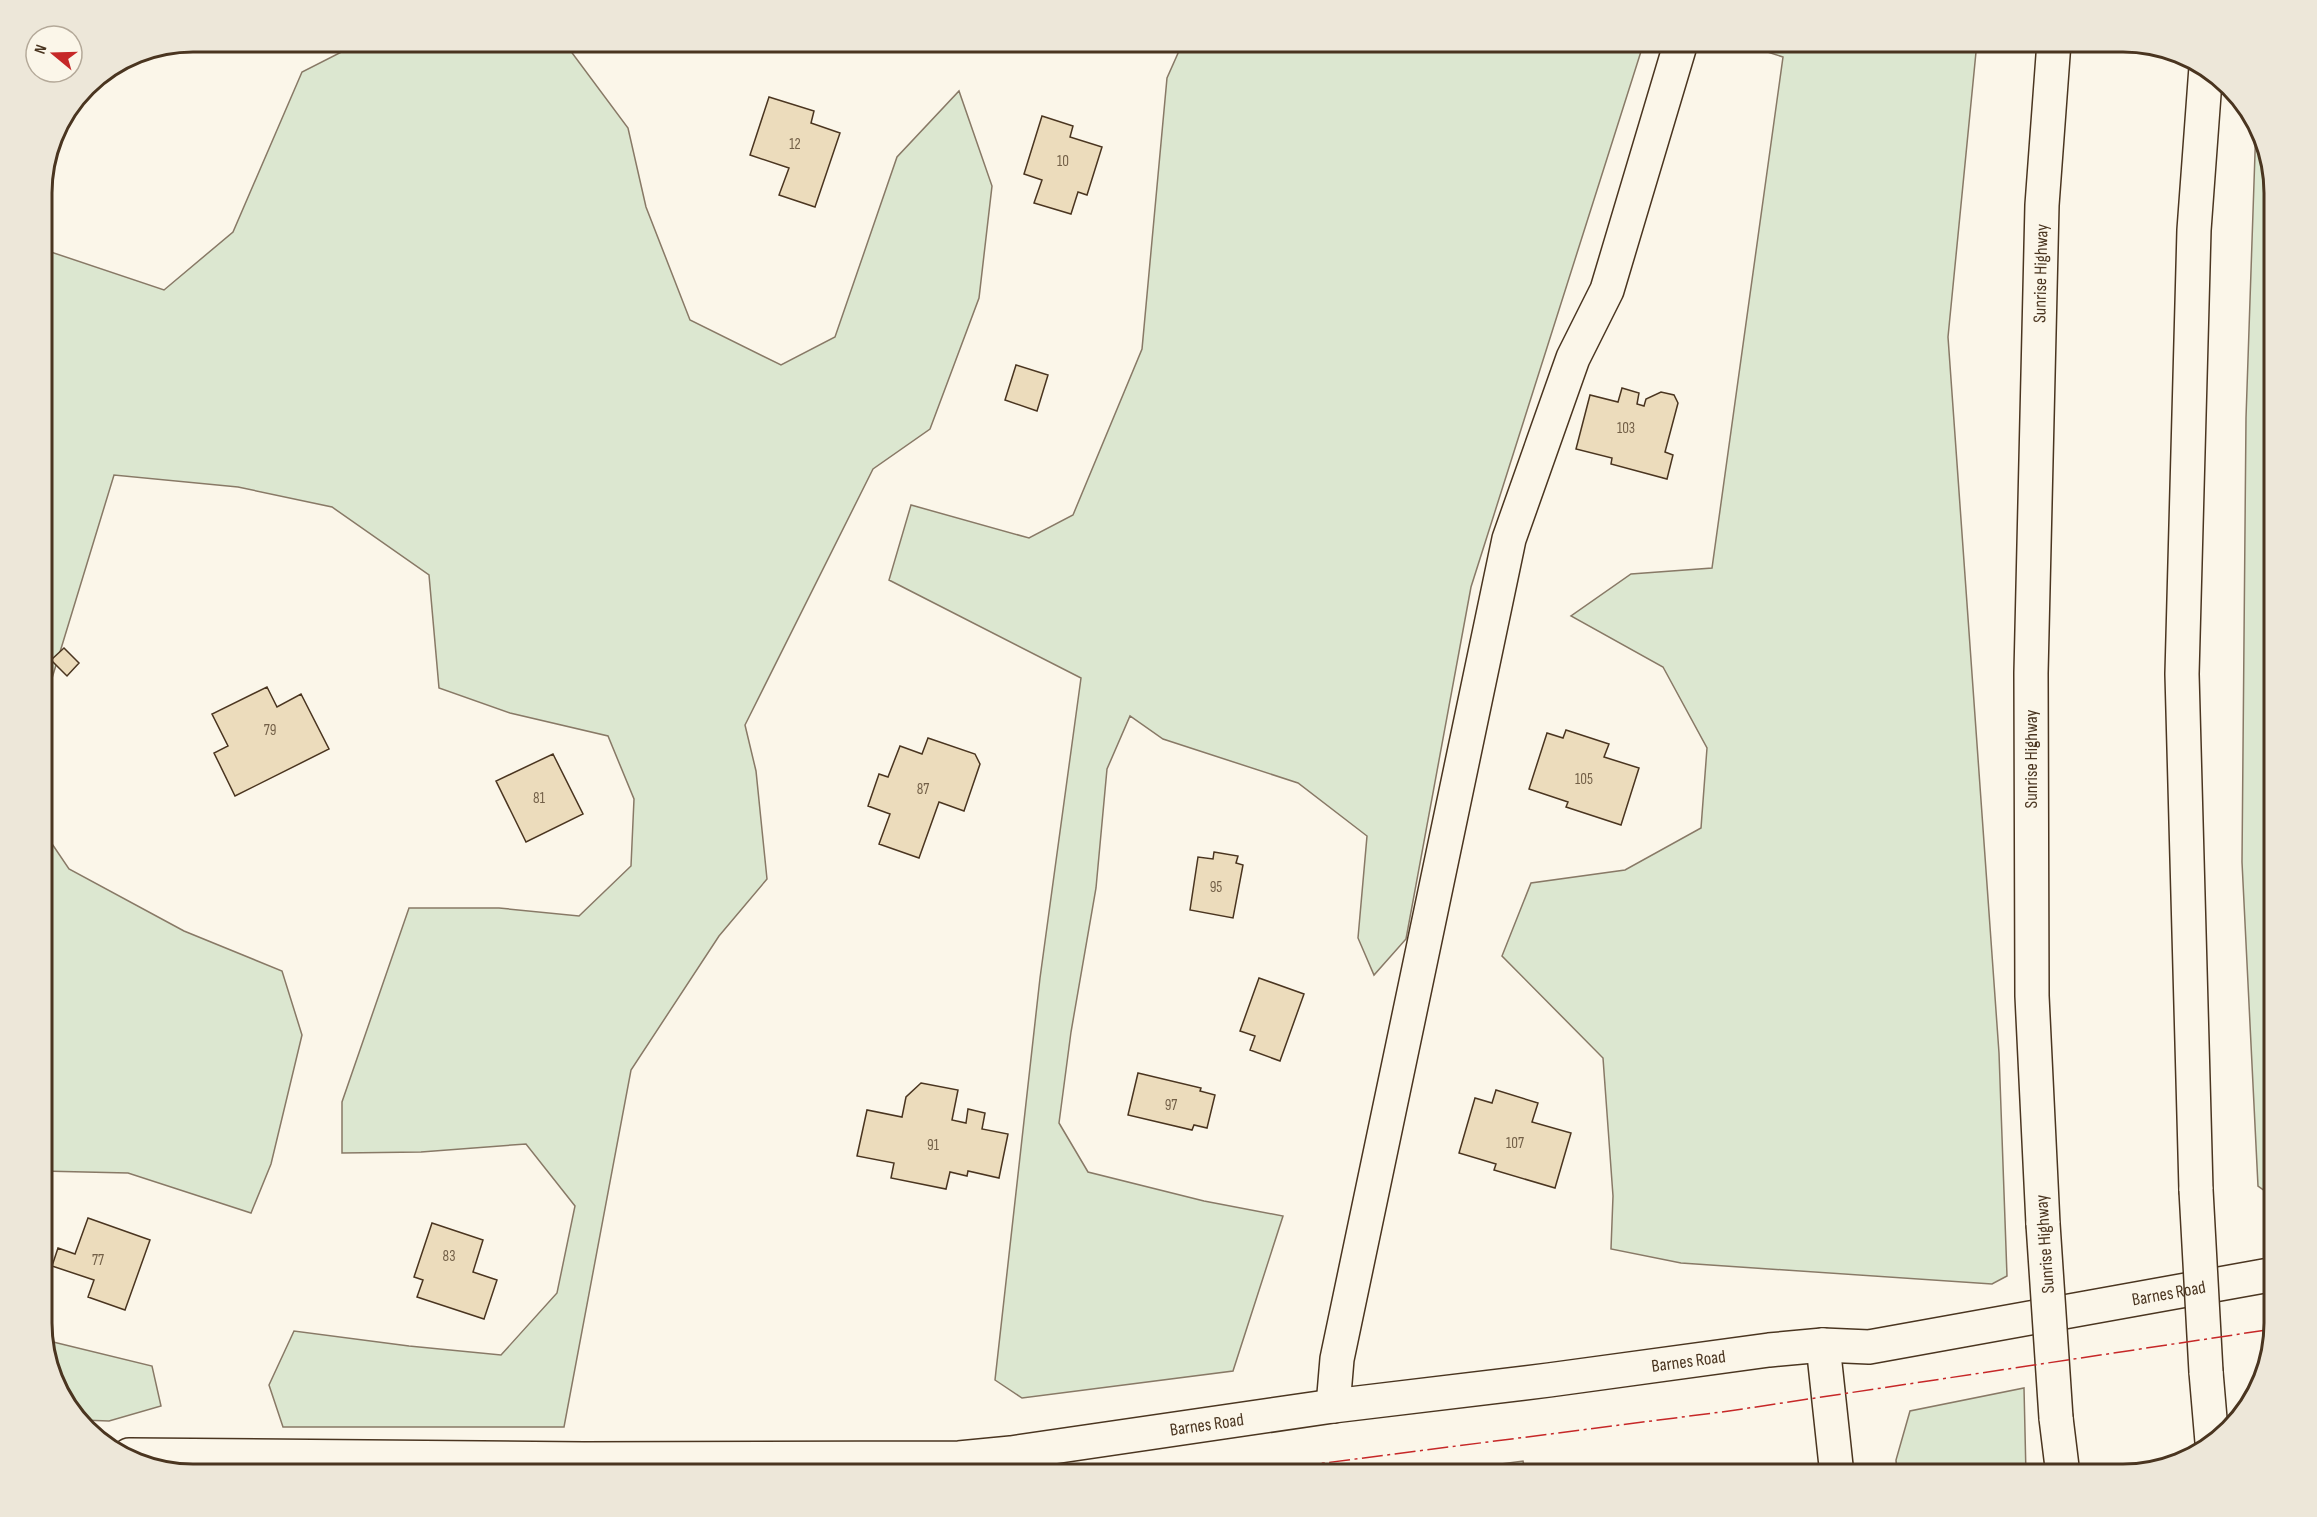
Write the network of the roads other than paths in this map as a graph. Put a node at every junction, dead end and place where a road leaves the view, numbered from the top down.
1 (1678, 52) edge
2 (2053, 52) edge
3 (2205, 79) edge
4 (2264, 1276) edge
5 (1823, 1345) junction
6 (1334, 1406) junction
7 (2211, 1433) edge
8 (143, 1455) edge
9 (1836, 1464) edge
10 (2062, 1464) edge

1 - 6 main road
2 - 10 main road, Sunrise Highway, bridge
3 - 7 main road, bridge
4 - 5 main road, Barnes Road
5 - 6 main road, Barnes Road
5 - 9 main road
6 - 8 main road, Barnes Road

